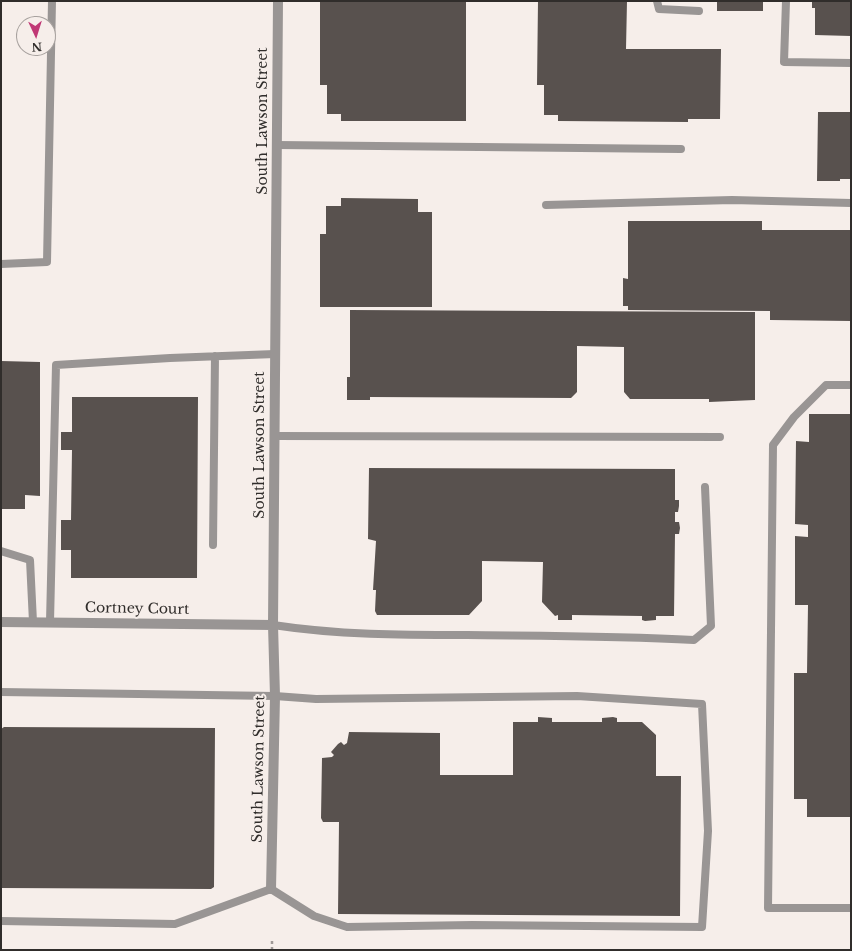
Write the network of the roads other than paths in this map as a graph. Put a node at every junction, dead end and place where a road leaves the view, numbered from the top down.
1 (52, 1) edge
2 (278, 1) edge
3 (657, 1) edge
4 (786, 1) edge
5 (699, 11) dead end
6 (851, 62) edge
7 (277, 145) junction
8 (681, 149) dead end
9 (851, 203) edge
10 (546, 205) dead end
11 (1, 264) edge
12 (275, 354) junction
13 (215, 356) junction
14 (851, 385) edge
15 (274, 436) junction
16 (720, 437) dead end
17 (705, 488) dead end
18 (213, 545) dead end
19 (1, 551) edge
20 (1, 622) edge
21 (33, 622) junction
22 (50, 622) junction
23 (274, 625) junction
24 (1, 692) edge
25 (275, 696) junction
26 (271, 889) junction
27 (851, 908) edge
28 (1, 921) edge

1 - 11 lane
2 - 7 street, South Lawson Street
3 - 5 lane
4 - 6 lane
7 - 8 lane
7 - 12 street, South Lawson Street
9 - 10 lane
12 - 13 lane
12 - 15 street, South Lawson Street
13 - 18 lane
13 - 22 lane
14 - 27 lane
15 - 16 lane
15 - 23 street, South Lawson Street
17 - 23 lane
19 - 21 lane
20 - 21 street, Cortney Court
21 - 22 street, Cortney Court
22 - 23 street, Cortney Court
23 - 25 street, South Lawson Street
24 - 25 lane
25 - 26 street, South Lawson Street
25 - 26 lane
26 - 28 lane

